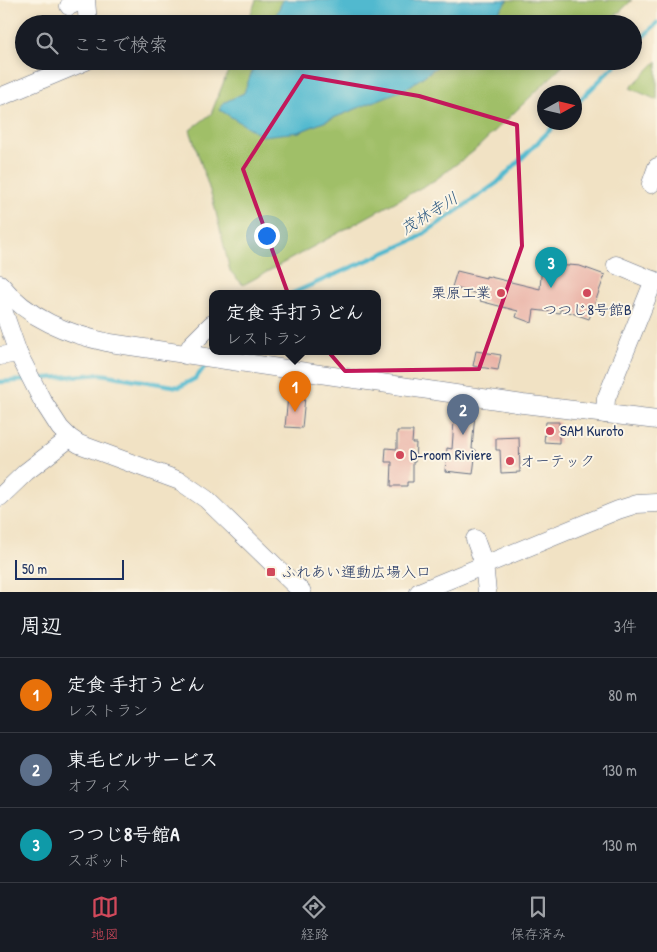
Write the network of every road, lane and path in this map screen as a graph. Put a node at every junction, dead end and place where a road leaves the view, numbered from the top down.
1 (86, 0) edge
2 (87, 15) edge
3 (65, 70) edge
4 (0, 98) edge
5 (657, 167) edge
6 (651, 184) dead end
7 (616, 265) dead end
8 (656, 281) edge
9 (4, 288) edge
10 (209, 327) edge
11 (185, 355) junction
12 (0, 356) edge
13 (20, 356) junction
14 (605, 414) junction
15 (657, 420) edge
16 (70, 438) junction
17 (0, 497) edge
18 (657, 504) edge
19 (476, 539) dead end
20 (484, 564) junction
21 (294, 589) edge
22 (424, 591) edge
23 (487, 592) edge

1 - 2 street
3 - 4 street
5 - 6 street
7 - 8 street
8 - 14 street
9 - 11 street
9 - 13 street
10 - 11 street
11 - 14 street
12 - 13 street
13 - 16 street
14 - 15 street
16 - 17 street
16 - 21 street
18 - 20 street
19 - 20 street
20 - 22 street
20 - 23 street

